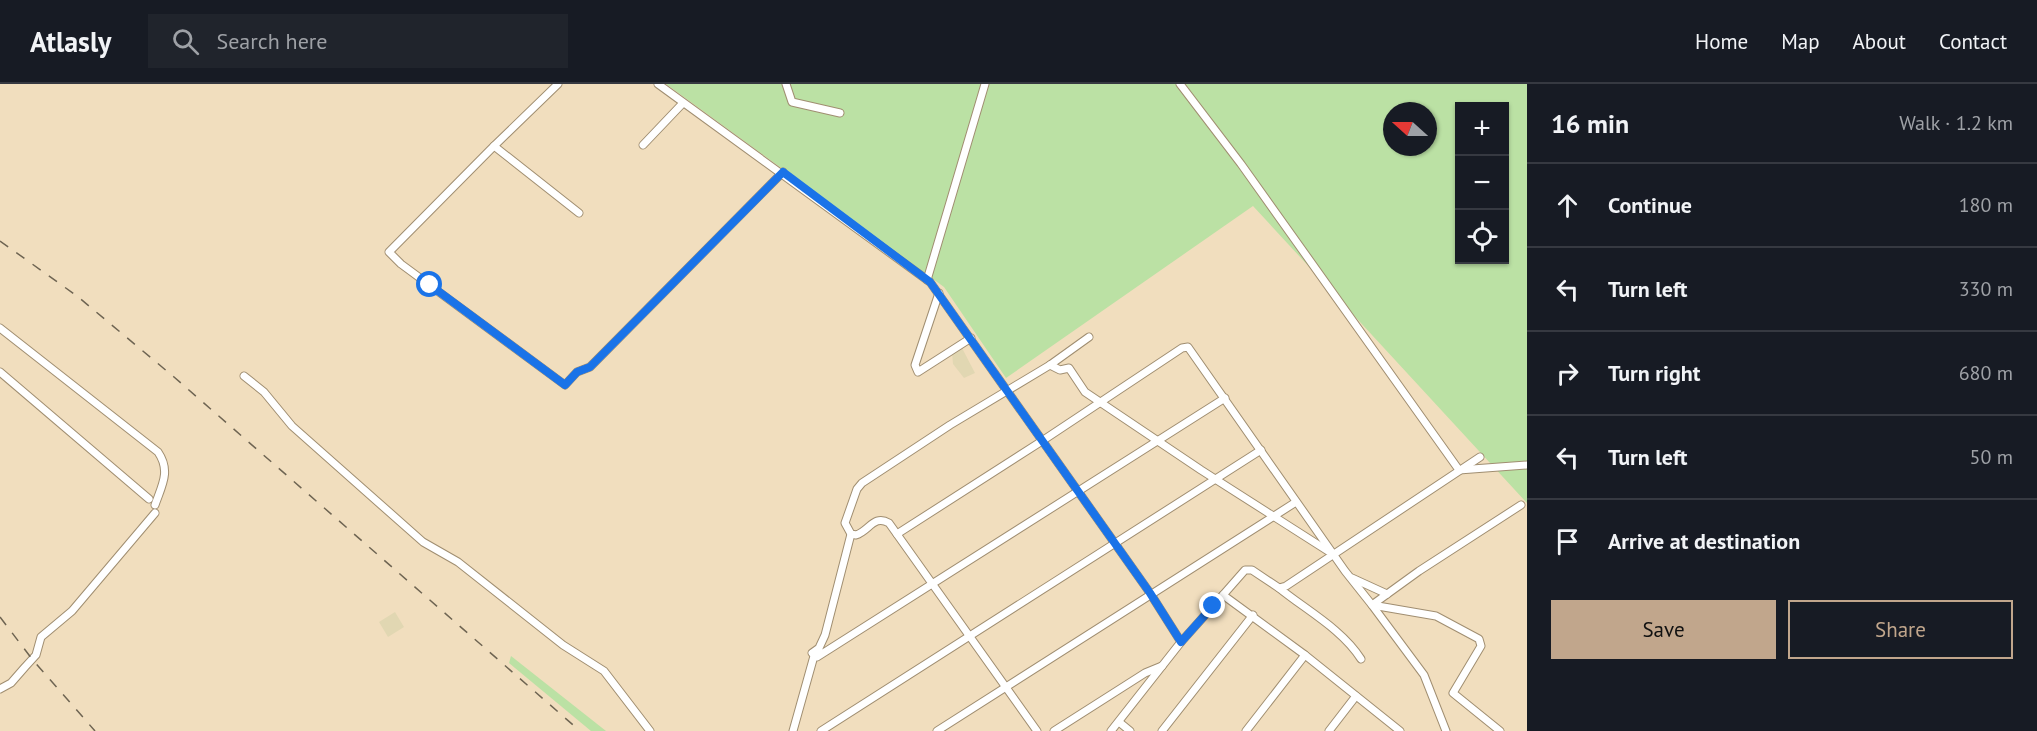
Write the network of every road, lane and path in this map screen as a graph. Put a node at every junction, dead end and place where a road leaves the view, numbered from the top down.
1 (558, 84) edge
2 (658, 84) edge
3 (786, 84) edge
4 (985, 84) edge
5 (1180, 84) edge
6 (683, 103) junction
7 (840, 112) dead end
8 (643, 145) dead end
9 (494, 146) junction
10 (783, 172) junction
11 (579, 213) dead end
12 (927, 280) junction
13 (939, 292) junction
14 (0, 328) edge
15 (1089, 337) dead end
16 (971, 338) junction
17 (1050, 365) junction
18 (0, 372) edge
19 (244, 376) dead end
20 (1006, 390) junction
21 (1225, 398) junction
22 (1101, 402) junction
23 (1042, 441) junction
24 (1158, 441) junction
25 (1261, 450) junction
26 (1480, 457) dead end
27 (1527, 465) edge
28 (1460, 470) junction
29 (1215, 479) junction
30 (1078, 491) junction
31 (1296, 502) junction
32 (1521, 505) dead end
33 (155, 513) dead end
34 (1274, 516) junction
35 (851, 534) junction
36 (897, 534) junction
37 (1115, 543) junction
38 (1332, 553) junction
39 (1350, 577) junction
40 (934, 585) junction
41 (1279, 588) junction
42 (1150, 593) junction
43 (1387, 594) junction
44 (1223, 595) junction
45 (1372, 605) junction
46 (1253, 615) junction
47 (970, 635) junction
48 (1181, 642) junction
49 (1305, 655) junction
50 (814, 656) junction
51 (1361, 659) dead end
52 (1165, 664) junction
53 (1005, 686) junction
54 (0, 689) edge
55 (1356, 696) junction
56 (1119, 722) junction
57 (650, 731) edge
58 (794, 731) edge
59 (821, 731) edge
60 (938, 731) edge
61 (1037, 731) edge
62 (1054, 731) edge
63 (1112, 731) edge
64 (1130, 731) edge
65 (1162, 731) edge
66 (1246, 731) edge
67 (1329, 731) edge
68 (1400, 731) edge
69 (1446, 731) edge
70 (1500, 731) edge

1 - 9 street
2 - 6 street
3 - 7 street
4 - 12 street
5 - 28 street
6 - 8 street
6 - 10 street
9 - 10 street
9 - 11 street
10 - 12 street
12 - 13 street
13 - 16 street
13 - 16 street
14 - 18 street
15 - 17 street
16 - 20 street
17 - 20 street
17 - 22 street
19 - 57 street
20 - 23 street
20 - 35 street
21 - 22 street
21 - 24 street
21 - 25 street
22 - 23 street
22 - 24 street
23 - 30 street
23 - 36 street
24 - 29 street
24 - 30 street
25 - 29 street
25 - 31 street
26 - 28 street
27 - 28 street
28 - 38 street
29 - 34 street
29 - 37 street
30 - 37 street
30 - 40 street
31 - 34 street
31 - 38 street
32 - 43 street
33 - 54 street
34 - 38 street
34 - 42 street
35 - 36 street
35 - 50 street
36 - 40 street
37 - 42 street
37 - 47 street
38 - 39 street
38 - 41 street
39 - 43 street
39 - 45 street
40 - 47 street
40 - 50 street
41 - 44 street
41 - 51 street
42 - 48 street
42 - 53 street
43 - 45 street
44 - 46 street
44 - 48 street
45 - 69 street
45 - 70 street
46 - 49 street
46 - 65 street
47 - 53 street
47 - 59 street
48 - 52 street
49 - 55 street
49 - 66 street
50 - 58 street
52 - 56 street
52 - 62 street
53 - 60 street
53 - 61 street
55 - 67 street
55 - 68 street
56 - 63 street
56 - 64 street

